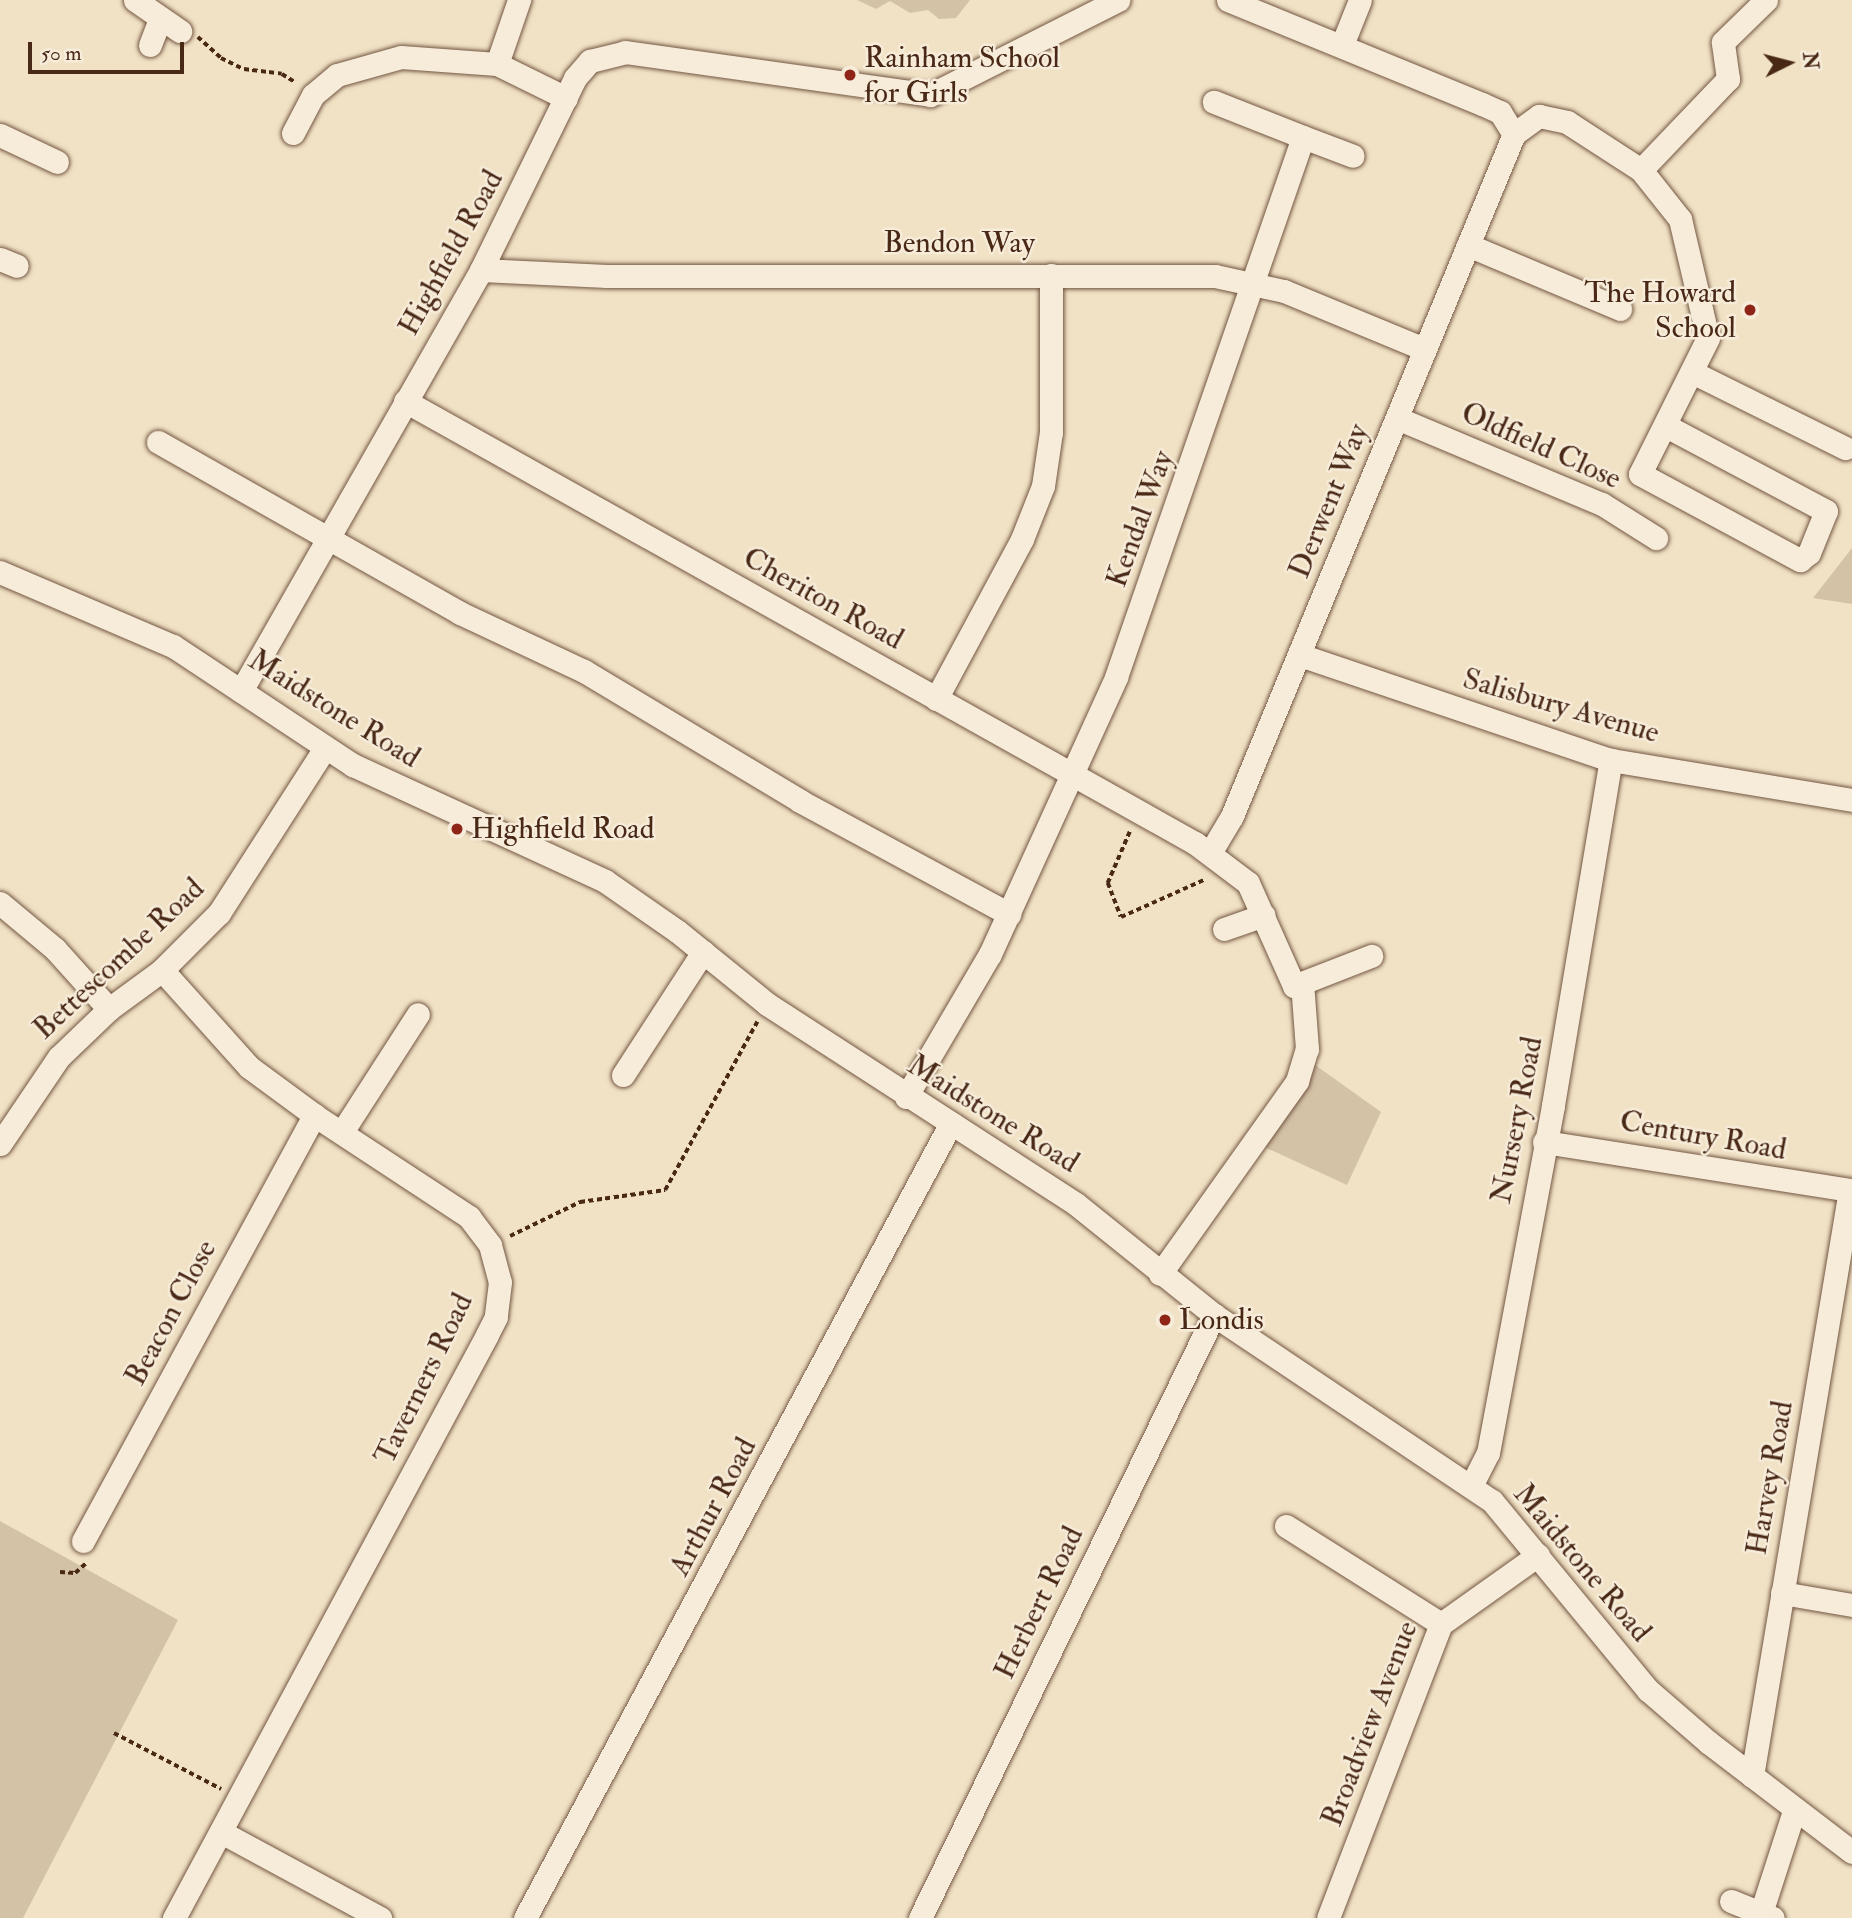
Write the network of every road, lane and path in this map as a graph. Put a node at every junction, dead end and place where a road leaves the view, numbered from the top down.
1 (135, 0) edge
2 (519, 0) edge
3 (1118, 0) edge
4 (1228, 0) edge
5 (1360, 0) edge
6 (1766, 0) edge
7 (170, 25) junction
8 (150, 45) dead end
9 (1342, 45) junction
10 (496, 64) junction
11 (313, 95) junction
12 (566, 98) junction
13 (1214, 102) dead end
14 (293, 133) dead end
15 (1514, 134) junction
16 (0, 135) edge
17 (1303, 137) junction
18 (1353, 156) dead end
19 (57, 162) dead end
20 (1641, 170) junction
21 (1468, 245) junction
22 (481, 270) junction
23 (1051, 275) junction
24 (1257, 282) junction
25 (1620, 309) dead end
26 (1424, 348) junction
27 (1694, 373) junction
28 (405, 401) junction
29 (1397, 418) junction
30 (1666, 426) junction
31 (158, 442) dead end
32 (1845, 448) dead end
33 (329, 536) junction
34 (1656, 538) dead end
35 (0, 572) edge
36 (1300, 655) junction
37 (241, 691) junction
38 (936, 699) junction
39 (325, 748) junction
40 (1611, 760) junction
41 (1071, 774) junction
42 (1852, 800) edge
43 (1140, 811) junction
44 (1210, 853) junction
45 (1231, 868) junction
46 (0, 903) edge
47 (1009, 914) junction
48 (1264, 915) junction
49 (1224, 929) dead end
50 (703, 952) junction
51 (1371, 956) dead end
52 (162, 970) junction
53 (1302, 983) junction
54 (767, 1004) junction
55 (109, 1009) junction
56 (418, 1014) dead end
57 (623, 1075) dead end
58 (906, 1097) junction
59 (314, 1115) junction
60 (951, 1123) junction
61 (342, 1132) junction
62 (1545, 1142) junction
63 (0, 1144) edge
64 (1851, 1190) edge
65 (490, 1245) junction
66 (1160, 1274) junction
67 (1214, 1315) junction
68 (1471, 1486) junction
69 (1286, 1526) dead end
70 (83, 1541) dead end
71 (1538, 1555) junction
72 (1782, 1593) junction
73 (1852, 1605) edge
74 (1441, 1624) junction
75 (114, 1733) dead end
76 (1752, 1776) junction
77 (238, 1798) junction
78 (1794, 1811) junction
79 (220, 1832) junction
80 (1852, 1852) edge
81 (1731, 1901) dead end
82 (1767, 1915) edge
83 (174, 1918) edge
84 (380, 1918) edge
85 (525, 1918) edge
86 (920, 1918) edge
87 (1328, 1918) edge

1 - 7 street
2 - 10 street
3 - 12 street, Highfield Road
4 - 9 street
5 - 9 street
6 - 20 street
7 - 8 street
7 - 11 path
9 - 15 street
10 - 11 street
10 - 12 street
11 - 14 street
12 - 22 street, Highfield Road
13 - 17 street
15 - 20 street
15 - 21 street, Derwent Way
16 - 19 street
17 - 18 street
17 - 24 street, Kendal Way
20 - 27 street
21 - 25 street
21 - 26 street, Derwent Way
22 - 23 street, Bendon Way
22 - 28 street, Highfield Road
23 - 24 street, Bendon Way
23 - 38 street
24 - 26 street, Bendon Way
24 - 41 street, Kendal Way
26 - 29 street, Derwent Way
27 - 30 street
27 - 32 street
28 - 33 street, Highfield Road
28 - 38 street, Cheriton Road
29 - 34 street, Oldfield Close
29 - 36 street, Derwent Way
30 - 30 street
31 - 33 street
33 - 37 street, Highfield Road
33 - 47 street
35 - 37 street, Maidstone Road
36 - 40 street, Salisbury Avenue
36 - 44 street, Derwent Way
37 - 39 street, Maidstone Road
38 - 41 street, Cheriton Road
39 - 50 street, Maidstone Road
39 - 52 street, Bettescombe Road
40 - 42 street, Salisbury Avenue
40 - 62 street, Nursery Road
41 - 43 street, Cheriton Road
41 - 47 street, Kendal Way
43 - 44 street, Cheriton Road
43 - 45 path
44 - 45 street, Cheriton Road
45 - 48 street, Cheriton Road
46 - 55 street
47 - 58 street, Kendal Way
48 - 49 street
48 - 53 street, Cheriton Road
50 - 54 street, Maidstone Road
50 - 57 street
51 - 53 street
52 - 55 street, Bettescombe Road
52 - 59 street, Taverners Road
53 - 66 street
54 - 58 street, Maidstone Road
54 - 65 path
55 - 63 street, Bettescombe Road
56 - 61 street
58 - 60 street, Maidstone Road
59 - 61 street, Taverners Road
59 - 70 street, Beacon Close
60 - 66 street, Maidstone Road
60 - 85 street, Arthur Road
61 - 65 street, Taverners Road
62 - 64 street, Century Road
62 - 68 street, Nursery Road
64 - 72 street, Harvey Road
65 - 77 street, Taverners Road
66 - 67 street, Maidstone Road
67 - 68 street, Maidstone Road
67 - 86 street, Herbert Road
68 - 71 street, Maidstone Road
69 - 74 street
71 - 74 street, Broadview Avenue
71 - 76 street, Maidstone Road
72 - 73 street
72 - 76 street, Harvey Road
74 - 87 street, Broadview Avenue
75 - 77 path
76 - 78 street, Maidstone Road
77 - 79 street, Taverners Road
78 - 80 street, Maidstone Road
78 - 82 street
79 - 83 street, Taverners Road
79 - 84 street
81 - 82 street

